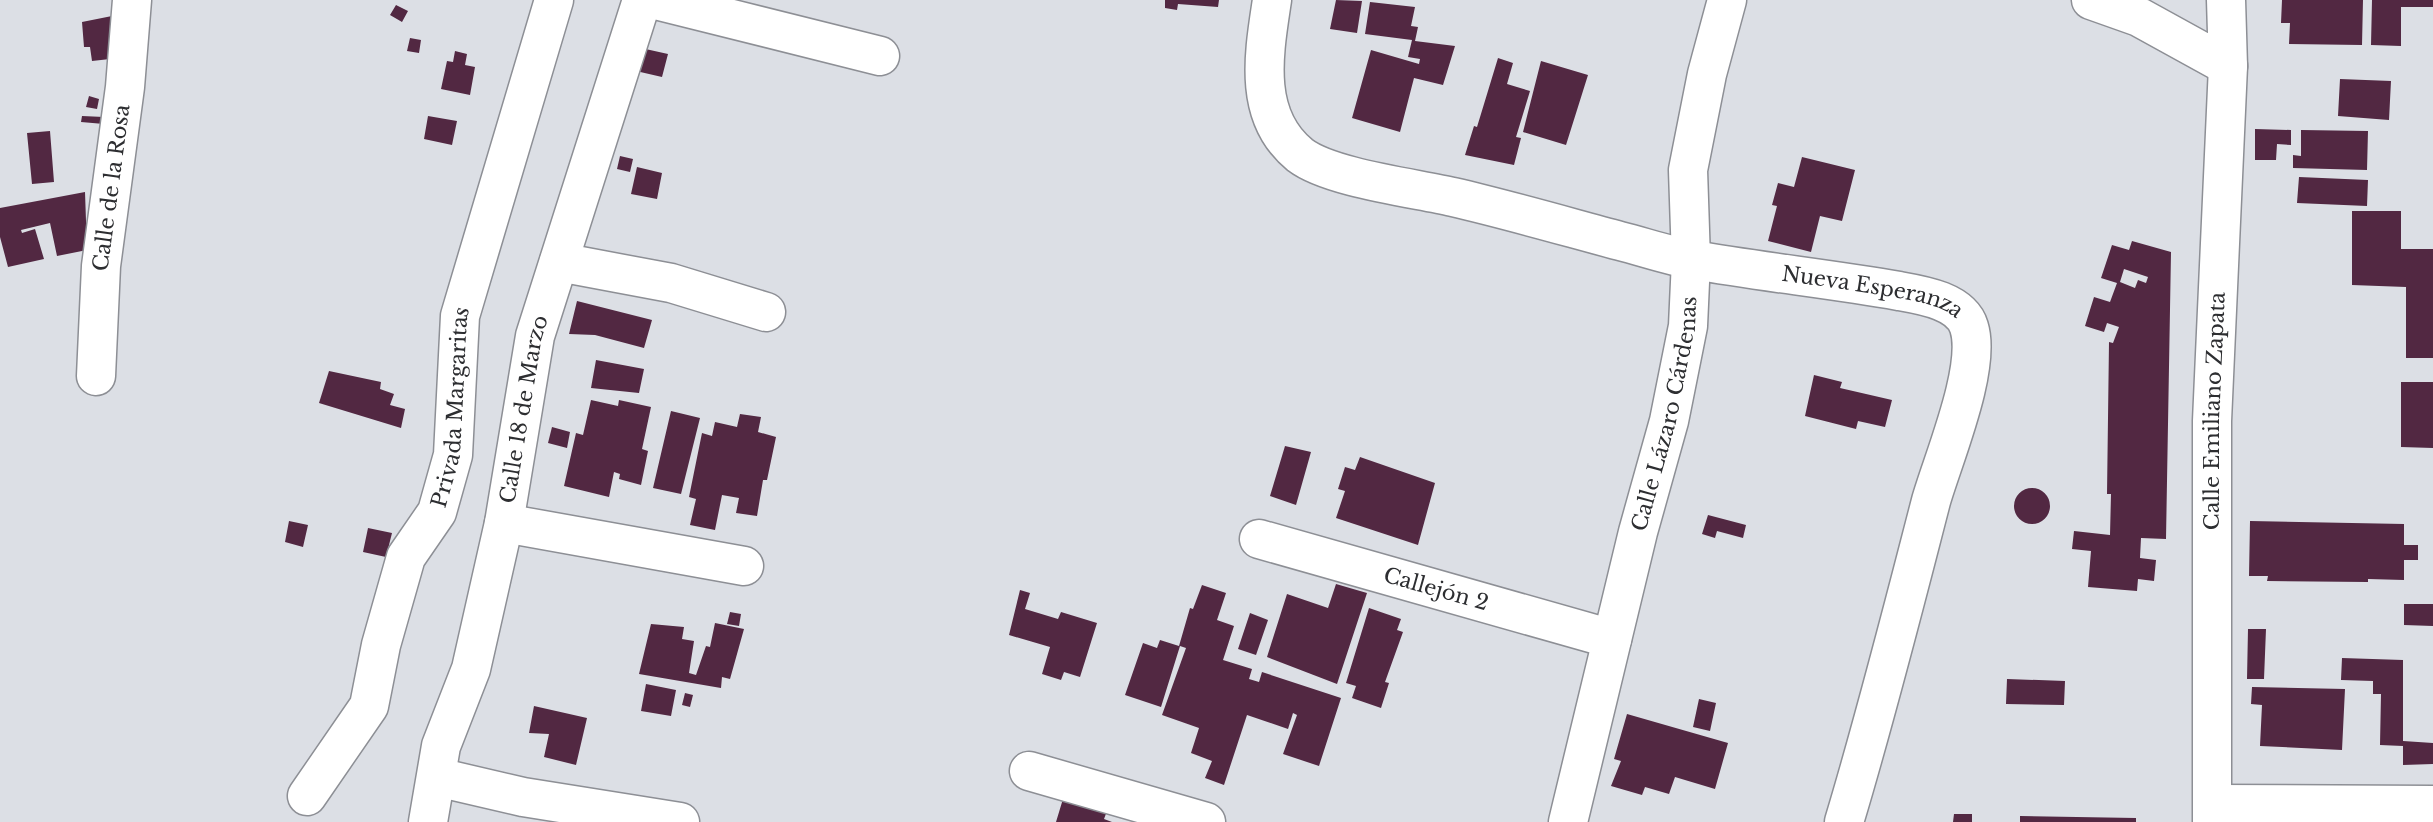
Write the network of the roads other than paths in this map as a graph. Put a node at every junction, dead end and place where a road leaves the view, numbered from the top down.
1 (132, 0) edge
2 (554, 0) edge
3 (642, 0) edge
4 (656, 0) edge
5 (1272, 0) edge
6 (1727, 0) edge
7 (2091, 0) edge
8 (2226, 0) edge
9 (880, 56) dead end
10 (2228, 66) junction
11 (1691, 260) junction
12 (559, 262) junction
13 (766, 312) dead end
14 (96, 376) dead end
15 (504, 523) junction
16 (1259, 539) dead end
17 (744, 566) dead end
18 (1612, 639) junction
19 (1028, 771) dead end
20 (437, 777) junction
21 (307, 796) dead end
22 (2433, 805) edge
23 (2213, 813) edge
24 (428, 822) edge
25 (680, 822) edge
26 (1206, 822) edge
27 (1568, 822) edge
28 (1844, 822) edge

1 - 14 street, Calle de la Rosa
2 - 21 street, Privada Margaritas
3 - 12 street, Calle 18 de Marzo
4 - 9 street
5 - 11 street, Nueva Esperanza
6 - 11 street, Calle Lázaro Cárdenas
7 - 10 street
8 - 10 street, Calle Emiliano Zapata
10 - 23 street, Calle Emiliano Zapata
11 - 18 street, Calle Lázaro Cárdenas
11 - 28 street, Nueva Esperanza
12 - 13 street
12 - 15 street, Calle 18 de Marzo
15 - 17 street
15 - 20 street, Calle 18 de Marzo
16 - 18 street, Callejón 2
18 - 27 street, Calle Lázaro Cárdenas
19 - 26 street
20 - 24 street, Calle 18 de Marzo
20 - 25 street
22 - 23 street

